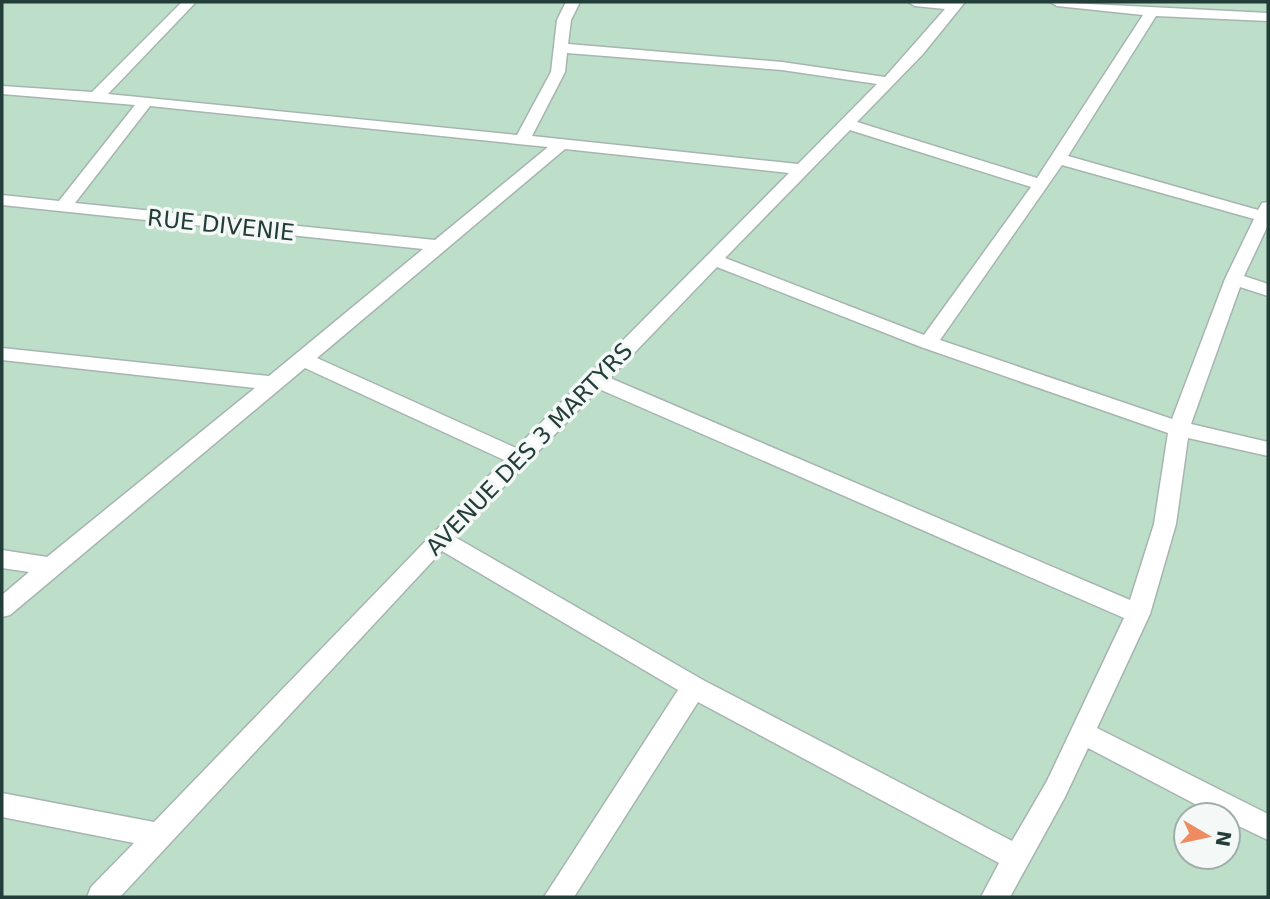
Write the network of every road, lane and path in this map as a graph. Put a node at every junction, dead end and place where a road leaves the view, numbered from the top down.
1 (189, 2) edge
2 (573, 2) edge
3 (915, 2) edge
4 (1057, 2) edge
5 (956, 4) edge
6 (1152, 12) junction
7 (1268, 16) edge
8 (560, 47) junction
9 (886, 81) junction
10 (2, 90) edge
11 (96, 97) junction
12 (146, 101) junction
13 (845, 123) junction
14 (523, 139) junction
15 (563, 143) junction
16 (1056, 158) junction
17 (801, 169) junction
18 (2, 183) edge
19 (1041, 185) junction
20 (2, 199) edge
21 (62, 208) junction
22 (1266, 212) edge
23 (441, 246) junction
24 (714, 260) junction
25 (1234, 279) junction
26 (1268, 290) edge
27 (928, 343) junction
28 (2, 354) edge
29 (303, 359) junction
30 (597, 380) junction
31 (273, 383) junction
32 (1179, 429) junction
33 (1268, 449) edge
34 (520, 459) junction
35 (440, 539) junction
36 (2, 559) edge
37 (52, 567) junction
38 (2, 608) edge
39 (1138, 614) junction
40 (694, 687) junction
41 (1083, 733) junction
42 (2, 806) edge
43 (1268, 828) edge
44 (156, 835) junction
45 (1018, 859) junction
46 (101, 897) edge
47 (558, 897) edge
48 (995, 897) edge

1 - 11 street
2 - 8 street
3 - 5 street
4 - 6 street
5 - 9 street, AVENUE DES 3 MARTYRS
6 - 7 street
6 - 16 street
8 - 9 street
8 - 14 street
9 - 13 street, AVENUE DES 3 MARTYRS
10 - 11 street
11 - 12 street
12 - 14 street
12 - 21 street
13 - 17 street, AVENUE DES 3 MARTYRS
13 - 19 street
14 - 15 street
15 - 17 street
15 - 23 street
16 - 19 street
16 - 22 street
17 - 24 street, AVENUE DES 3 MARTYRS
18 - 20 street
19 - 27 street
20 - 21 street, RUE DIVENIE
21 - 23 street, RUE DIVENIE
22 - 25 street
23 - 29 street
24 - 27 street
24 - 30 street, AVENUE DES 3 MARTYRS
25 - 26 street
25 - 32 street
27 - 32 street
28 - 31 street
29 - 31 street
29 - 34 street
30 - 34 street, AVENUE DES 3 MARTYRS
30 - 39 street
31 - 37 street
32 - 33 street
32 - 39 street
34 - 35 street, AVENUE DES 3 MARTYRS
35 - 40 street
35 - 44 street, AVENUE DES 3 MARTYRS
36 - 37 street
37 - 38 street
39 - 41 street
40 - 45 street
40 - 47 street
41 - 43 street
41 - 45 street
42 - 44 street
44 - 46 street, AVENUE DES 3 MARTYRS
45 - 48 street

